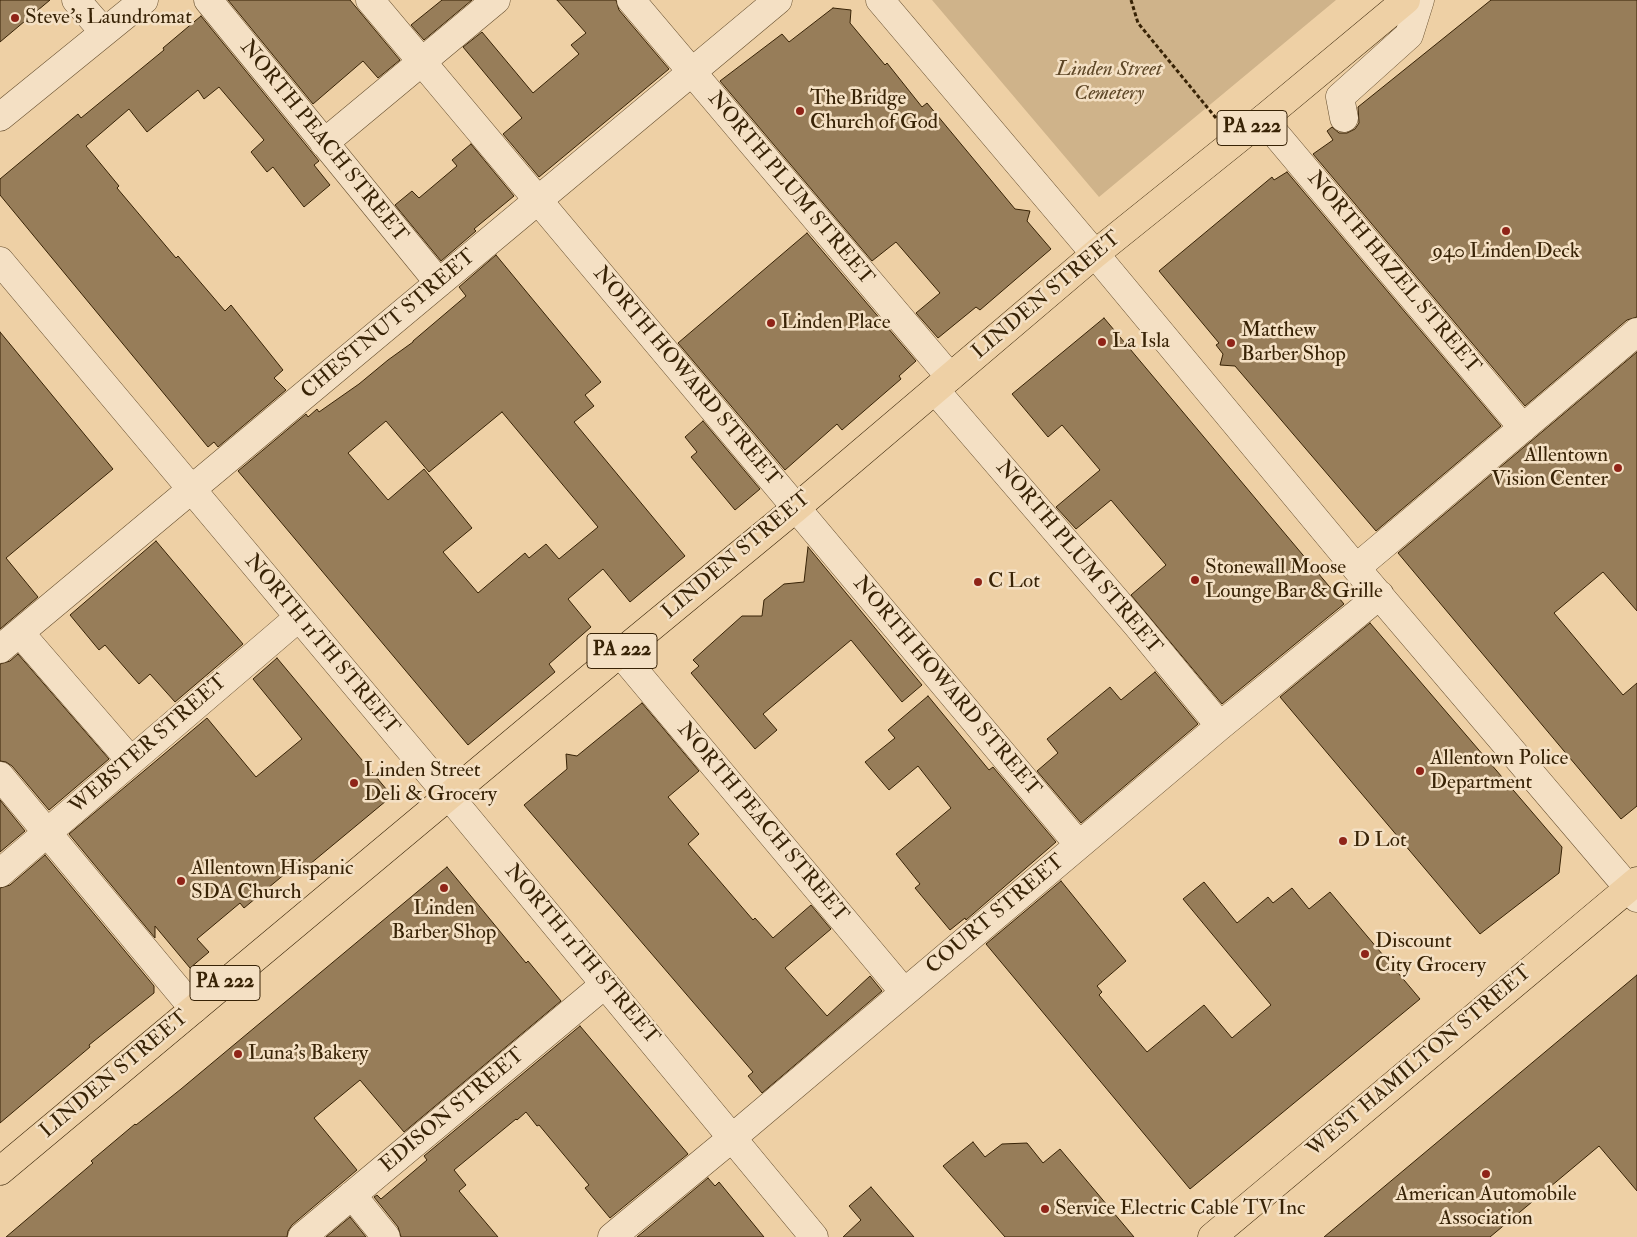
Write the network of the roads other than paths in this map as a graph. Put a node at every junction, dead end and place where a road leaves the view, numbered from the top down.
1 (76, 0) edge
2 (144, 0) edge
3 (208, 0) edge
4 (370, 0) edge
5 (496, 0) edge
6 (631, 0) edge
7 (778, 0) edge
8 (880, 0) edge
9 (1406, 0) edge
10 (1420, 0) edge
11 (104, 32) junction
12 (421, 62) junction
13 (691, 72) junction
14 (0, 117) edge
15 (1344, 118) dead end
16 (1263, 119) junction
17 (324, 143) junction
18 (538, 200) junction
19 (1095, 254) junction
20 (0, 261) edge
21 (439, 283) junction
22 (1637, 332) edge
23 (943, 383) junction
24 (1523, 428) junction
25 (191, 490) junction
26 (796, 508) junction
27 (1356, 568) junction
28 (1380, 595) junction
29 (298, 618) junction
30 (10, 641) edge
31 (620, 653) junction
32 (1220, 726) junction
33 (130, 760) junction
34 (0, 776) edge
35 (449, 796) junction
36 (47, 832) junction
37 (1079, 846) junction
38 (0, 872) edge
39 (1634, 889) edge
40 (604, 984) junction
41 (904, 992) junction
42 (194, 1009) junction
43 (732, 1138) junction
44 (0, 1171) edge
45 (352, 1195) junction
46 (302, 1237) edge
47 (386, 1237) edge
48 (612, 1237) edge
49 (814, 1237) edge
50 (1212, 1237) edge

1 - 11 street
2 - 11 street
3 - 17 street, NORTH PEACH STREET
4 - 12 street, NORTH HOWARD STREET
5 - 12 street
6 - 13 street, NORTH PLUM STREET
7 - 13 street, CHESTNUT STREET
8 - 19 street
9 - 16 main road, LINDEN STREET / PA 222
10 - 15 street
11 - 14 street
12 - 17 street
12 - 18 street, NORTH HOWARD STREET
13 - 18 street, CHESTNUT STREET
13 - 23 street, NORTH PLUM STREET
16 - 19 main road, LINDEN STREET / PA 222
16 - 24 street, NORTH HAZEL STREET
17 - 21 street, NORTH PEACH STREET
18 - 21 street, CHESTNUT STREET
18 - 26 street, NORTH HOWARD STREET
19 - 23 main road, LINDEN STREET / PA 222
19 - 27 street
20 - 25 street, NORTH 11TH STREET
21 - 25 street, CHESTNUT STREET
22 - 24 street
23 - 26 main road, LINDEN STREET / PA 222
23 - 32 street, NORTH PLUM STREET
24 - 27 street
25 - 29 street, NORTH 11TH STREET
25 - 30 street, CHESTNUT STREET
26 - 31 main road, LINDEN STREET / PA 222
26 - 37 street, NORTH HOWARD STREET
27 - 28 street
28 - 32 street, COURT STREET
28 - 39 street
29 - 33 street, WEBSTER STREET
29 - 35 street, NORTH 11TH STREET
30 - 33 street
31 - 35 main road, LINDEN STREET / PA 222
31 - 41 street, NORTH PEACH STREET
32 - 37 street, COURT STREET
33 - 36 street, WEBSTER STREET
34 - 36 street
35 - 40 street, NORTH 11TH STREET
35 - 42 main road, LINDEN STREET / PA 222
36 - 38 street, WEBSTER STREET
36 - 42 street
37 - 41 street, COURT STREET
39 - 50 main road, WEST HAMILTON STREET
40 - 43 street, NORTH 11TH STREET
40 - 45 street, EDISON STREET
41 - 43 street, COURT STREET
42 - 44 main road, LINDEN STREET / PA 222
43 - 48 street, COURT STREET
43 - 49 street, NORTH 11TH STREET
45 - 46 street, EDISON STREET
45 - 47 street

